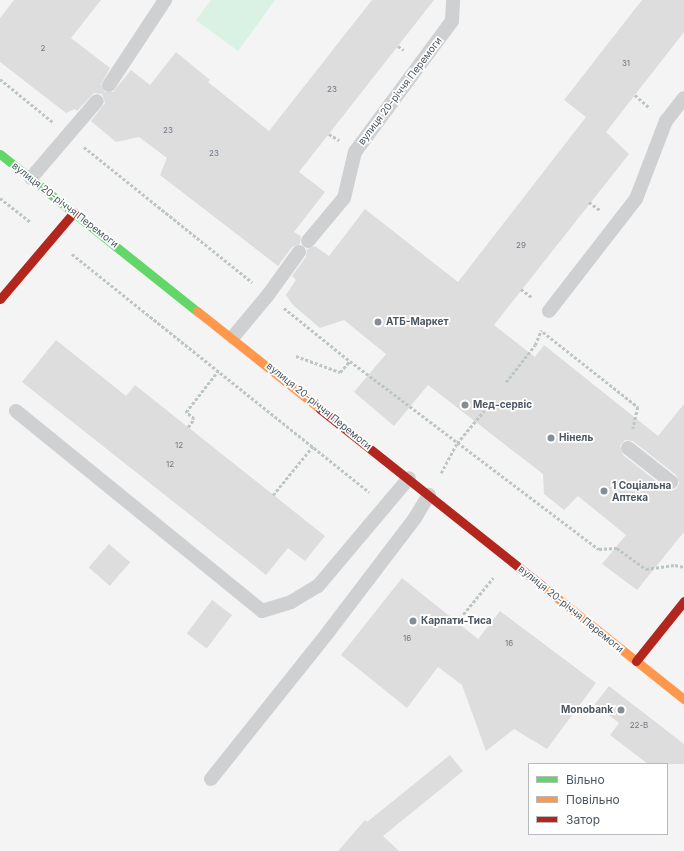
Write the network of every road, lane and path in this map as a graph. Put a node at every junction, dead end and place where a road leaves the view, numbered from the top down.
1 (165, 0) edge
2 (453, 0) edge
3 (0, 79) edge
4 (109, 85) dead end
5 (684, 98) edge
6 (97, 101) dead end
7 (69, 135) junction
8 (0, 154) edge
9 (32, 178) junction
10 (0, 198) edge
11 (74, 212) junction
12 (52, 238) junction
13 (268, 295) junction
14 (0, 299) edge
15 (549, 311) joint
16 (541, 330) junction
17 (233, 337) junction
18 (350, 361) junction
19 (218, 371) junction
20 (340, 372) dead end
21 (506, 382) dead end
22 (16, 410) dead end
23 (484, 411) dead end
24 (188, 427) dead end
25 (458, 443) junction
26 (313, 446) junction
27 (628, 448) joint
28 (409, 478) junction
29 (671, 482) dead end
30 (273, 495) dead end
31 (429, 495) junction
32 (387, 506) junction
33 (684, 567) edge
34 (493, 577) dead end
35 (684, 601) edge
36 (457, 622) dead end
37 (636, 661) junction
38 (684, 699) edge
39 (211, 779) dead end

1 - 4 lane
2 - 13 lane, вулиця 20-річчя Перемоги
3 - 7 path
5 - 15 lane
6 - 7 lane
7 - 9 lane
7 - 13 path
8 - 9 street, вулиця 20-річчя Перемоги
9 - 11 street, вулиця 20-річчя Перемоги
10 - 12 path
11 - 12 street
11 - 17 street, вулиця 20-річчя Перемоги
12 - 14 street
12 - 19 path
13 - 17 lane, вулиця 20-річчя Перемоги
13 - 18 path
15 - 16 path
16 - 21 path
16 - 27 path
17 - 28 street, вулиця 20-річчя Перемоги
18 - 20 path
18 - 25 path
19 - 24 path
19 - 26 path
22 - 32 lane
23 - 25 path
25 - 31 path
25 - 33 path
26 - 30 path
26 - 32 path
27 - 29 lane
28 - 31 street, вулиця 20-річчя Перемоги
28 - 32 lane
31 - 37 street, вулиця 20-річчя Перемоги
31 - 39 lane
34 - 36 path
35 - 37 street
37 - 38 street, вулиця 20-річчя Перемоги

